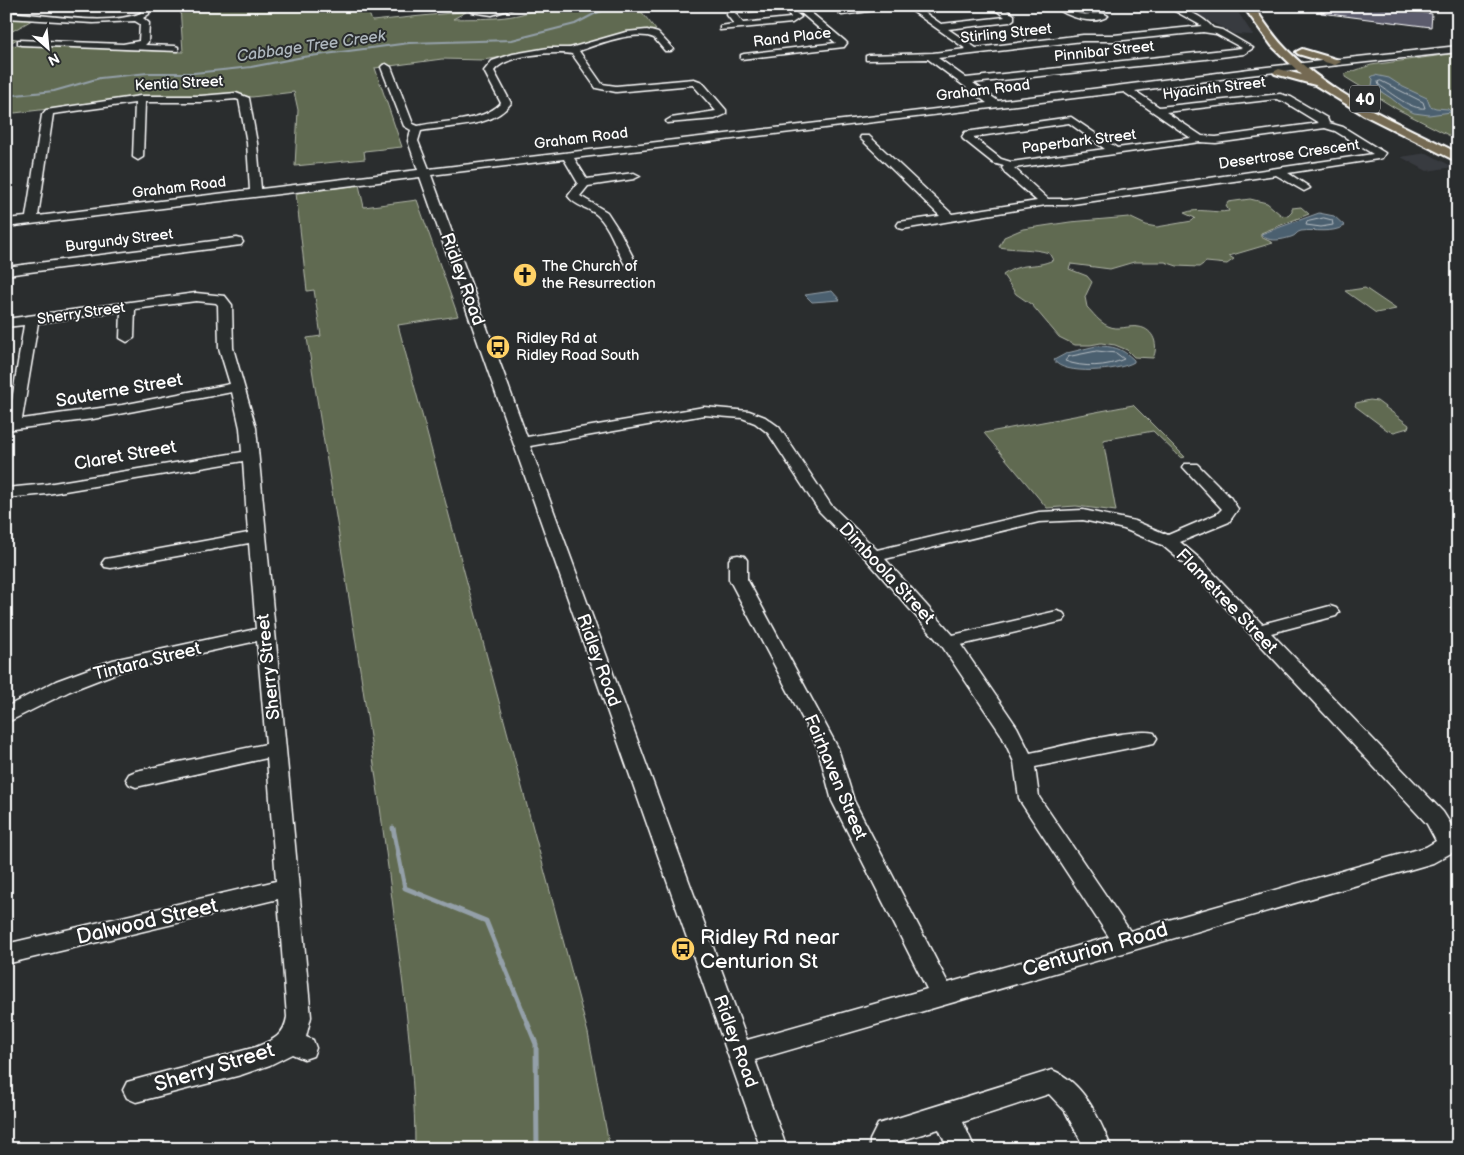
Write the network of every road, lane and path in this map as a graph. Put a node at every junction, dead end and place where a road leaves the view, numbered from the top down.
1 (146, 6) edge
2 (479, 6) edge
3 (517, 6) edge
4 (770, 6) edge
5 (882, 6) edge
6 (909, 6) edge
7 (994, 6) edge
8 (1058, 6) edge
9 (1170, 6) edge
10 (1248, 6) edge
11 (1450, 6) edge
12 (1458, 7) edge
13 (736, 8) edge
14 (797, 10) edge
15 (842, 12) dead end
16 (6, 15) edge
17 (1104, 16) dead end
18 (138, 19) junction
19 (741, 26) junction
20 (941, 27) junction
21 (723, 28) dead end
22 (1210, 29) junction
23 (21, 42) dead end
24 (1294, 43) dead end
25 (139, 45) junction
26 (1248, 48) joint
27 (175, 49) dead end
28 (668, 49) dead end
29 (1458, 49) edge
30 (973, 50) junction
31 (571, 51) junction
32 (1302, 52) junction
33 (1414, 54) junction
34 (934, 56) junction
35 (744, 57) dead end
36 (869, 58) dead end
37 (1335, 62) junction
38 (1350, 64) junction
39 (1318, 66) junction
40 (1300, 68) junction
41 (1280, 72) junction
42 (376, 73) dead end
43 (1326, 80) junction
44 (962, 81) junction
45 (1159, 84) junction
46 (1126, 88) junction
47 (140, 99) junction
48 (995, 104) junction
49 (1156, 110) junction
50 (671, 121) dead end
51 (1394, 121) junction
52 (1326, 126) junction
53 (417, 129) junction
54 (865, 138) dead end
55 (1199, 139) junction
56 (1458, 150) edge
57 (1114, 151) junction
58 (567, 155) junction
59 (138, 157) dead end
60 (1458, 158) edge
61 (1011, 165) junction
62 (422, 166) junction
63 (1278, 171) junction
64 (634, 176) dead end
65 (584, 182) junction
66 (1304, 188) dead end
67 (256, 193) junction
68 (1043, 202) junction
69 (949, 218) junction
70 (32, 220) junction
71 (6, 223) edge
72 (903, 225) dead end
73 (237, 242) dead end
74 (630, 263) dead end
75 (6, 271) edge
76 (128, 306) junction
77 (32, 320) junction
78 (6, 323) edge
79 (126, 338) dead end
80 (237, 387) junction
81 (9, 425) edge
82 (521, 443) junction
83 (250, 455) junction
84 (1191, 467) dead end
85 (6, 493) edge
86 (256, 537) junction
87 (1168, 541) junction
88 (873, 556) junction
89 (738, 560) dead end
90 (112, 563) dead end
91 (1330, 612) dead end
92 (1057, 617) dead end
93 (1257, 631) junction
94 (266, 633) junction
95 (949, 642) junction
96 (6, 716) edge
97 (1147, 738) dead end
98 (277, 749) junction
99 (1024, 762) junction
100 (136, 779) dead end
101 (1447, 842) joint
102 (289, 887) junction
103 (1124, 941) junction
104 (6, 954) edge
105 (941, 993) junction
106 (740, 1053) junction
107 (136, 1090) dead end
108 (946, 1115) junction
109 (774, 1149) edge
110 (883, 1149) edge
111 (962, 1149) edge
112 (1099, 1149) edge

1 - 18 street
2 - 3 street
4 - 13 street
4 - 14 street
5 - 15 street
6 - 20 street
7 - 20 street
8 - 17 street
9 - 22 street
10 - 40 main road, 40
11 - 12 main road
13 - 19 street
14 - 19 street
14 - 35 street, Rand Place
16 - 18 street
18 - 25 street
19 - 21 street
20 - 30 street
22 - 26 street, Stirling Street
22 - 30 street, Stirling Street
23 - 25 street
24 - 32 main road, 40
25 - 27 street
26 - 44 street, Pinnibar Street
28 - 31 street
29 - 33 street, Graham Road
30 - 34 street, Stirling Street
31 - 50 street
31 - 53 street
32 - 37 main road
32 - 39 main road, 40
33 - 37 street, Graham Road
33 - 38 street, Graham Road
34 - 36 street, Stirling Street
34 - 44 street
37 - 39 street, Graham Road
38 - 39 street, Graham Road
38 - 43 main road
39 - 40 street, Graham Road
39 - 43 main road, 40
40 - 41 street, Graham Road
40 - 43 main road, 40
40 - 45 street, Graham Road
41 - 43 main road
41 - 45 street, Graham Road
42 - 53 street
43 - 51 main road, 40
44 - 48 street
45 - 46 street, Graham Road
46 - 48 street, Graham Road
46 - 49 street, Paperbark Street
47 - 59 street
47 - 67 street, Kentia Street
47 - 70 street, Kentia Street
48 - 58 street, Graham Road
49 - 52 street, Hyacinth Street
49 - 55 street, Paperbark Street
51 - 56 main road, 40
51 - 60 main road, 40
52 - 55 street, Desertrose Crescent
52 - 63 street, Desertrose Crescent
53 - 62 street, Ridley Road
54 - 69 street
55 - 57 street, Paperbark Street
57 - 61 street, Paperbark Street
57 - 61 street
58 - 62 street, Graham Road
58 - 65 street
61 - 68 street, Paperbark Street
62 - 67 street, Graham Road
62 - 82 street, Ridley Road
63 - 66 street
63 - 68 street, Desertrose Crescent
64 - 65 street
65 - 74 street
67 - 70 street, Graham Road
68 - 69 street
69 - 72 street
70 - 71 street, Graham Road
73 - 75 street, Burgundy Street
76 - 77 street, Sherry Street
76 - 79 street
76 - 80 street, Sherry Street
77 - 78 street, Sherry Street
77 - 81 street
80 - 81 street, Sauterne Street
80 - 83 street, Sherry Street
82 - 88 street, Dimboola Street
82 - 106 street, Ridley Road
83 - 85 street, Claret Street
83 - 86 street, Sherry Street
84 - 87 street
86 - 90 street
86 - 94 street, Sherry Street
87 - 88 street, Flametree Street
87 - 93 street, Flametree Street
88 - 95 street, Dimboola Street
89 - 105 street, Fairhaven Street
91 - 93 street
92 - 95 street
93 - 101 street, Flametree Street
94 - 96 street, Tintara Street
94 - 98 street, Sherry Street
95 - 99 street, Dimboola Street
97 - 99 street
98 - 100 street
98 - 102 street, Sherry Street
99 - 103 street, Dimboola Street
101 - 103 street, Centurion Road
102 - 104 street, Dalwood Street
102 - 107 street, Sherry Street
103 - 105 street, Centurion Road
105 - 106 street, Centurion Road
106 - 109 street, Ridley Road
108 - 110 street
108 - 111 street
108 - 112 street

